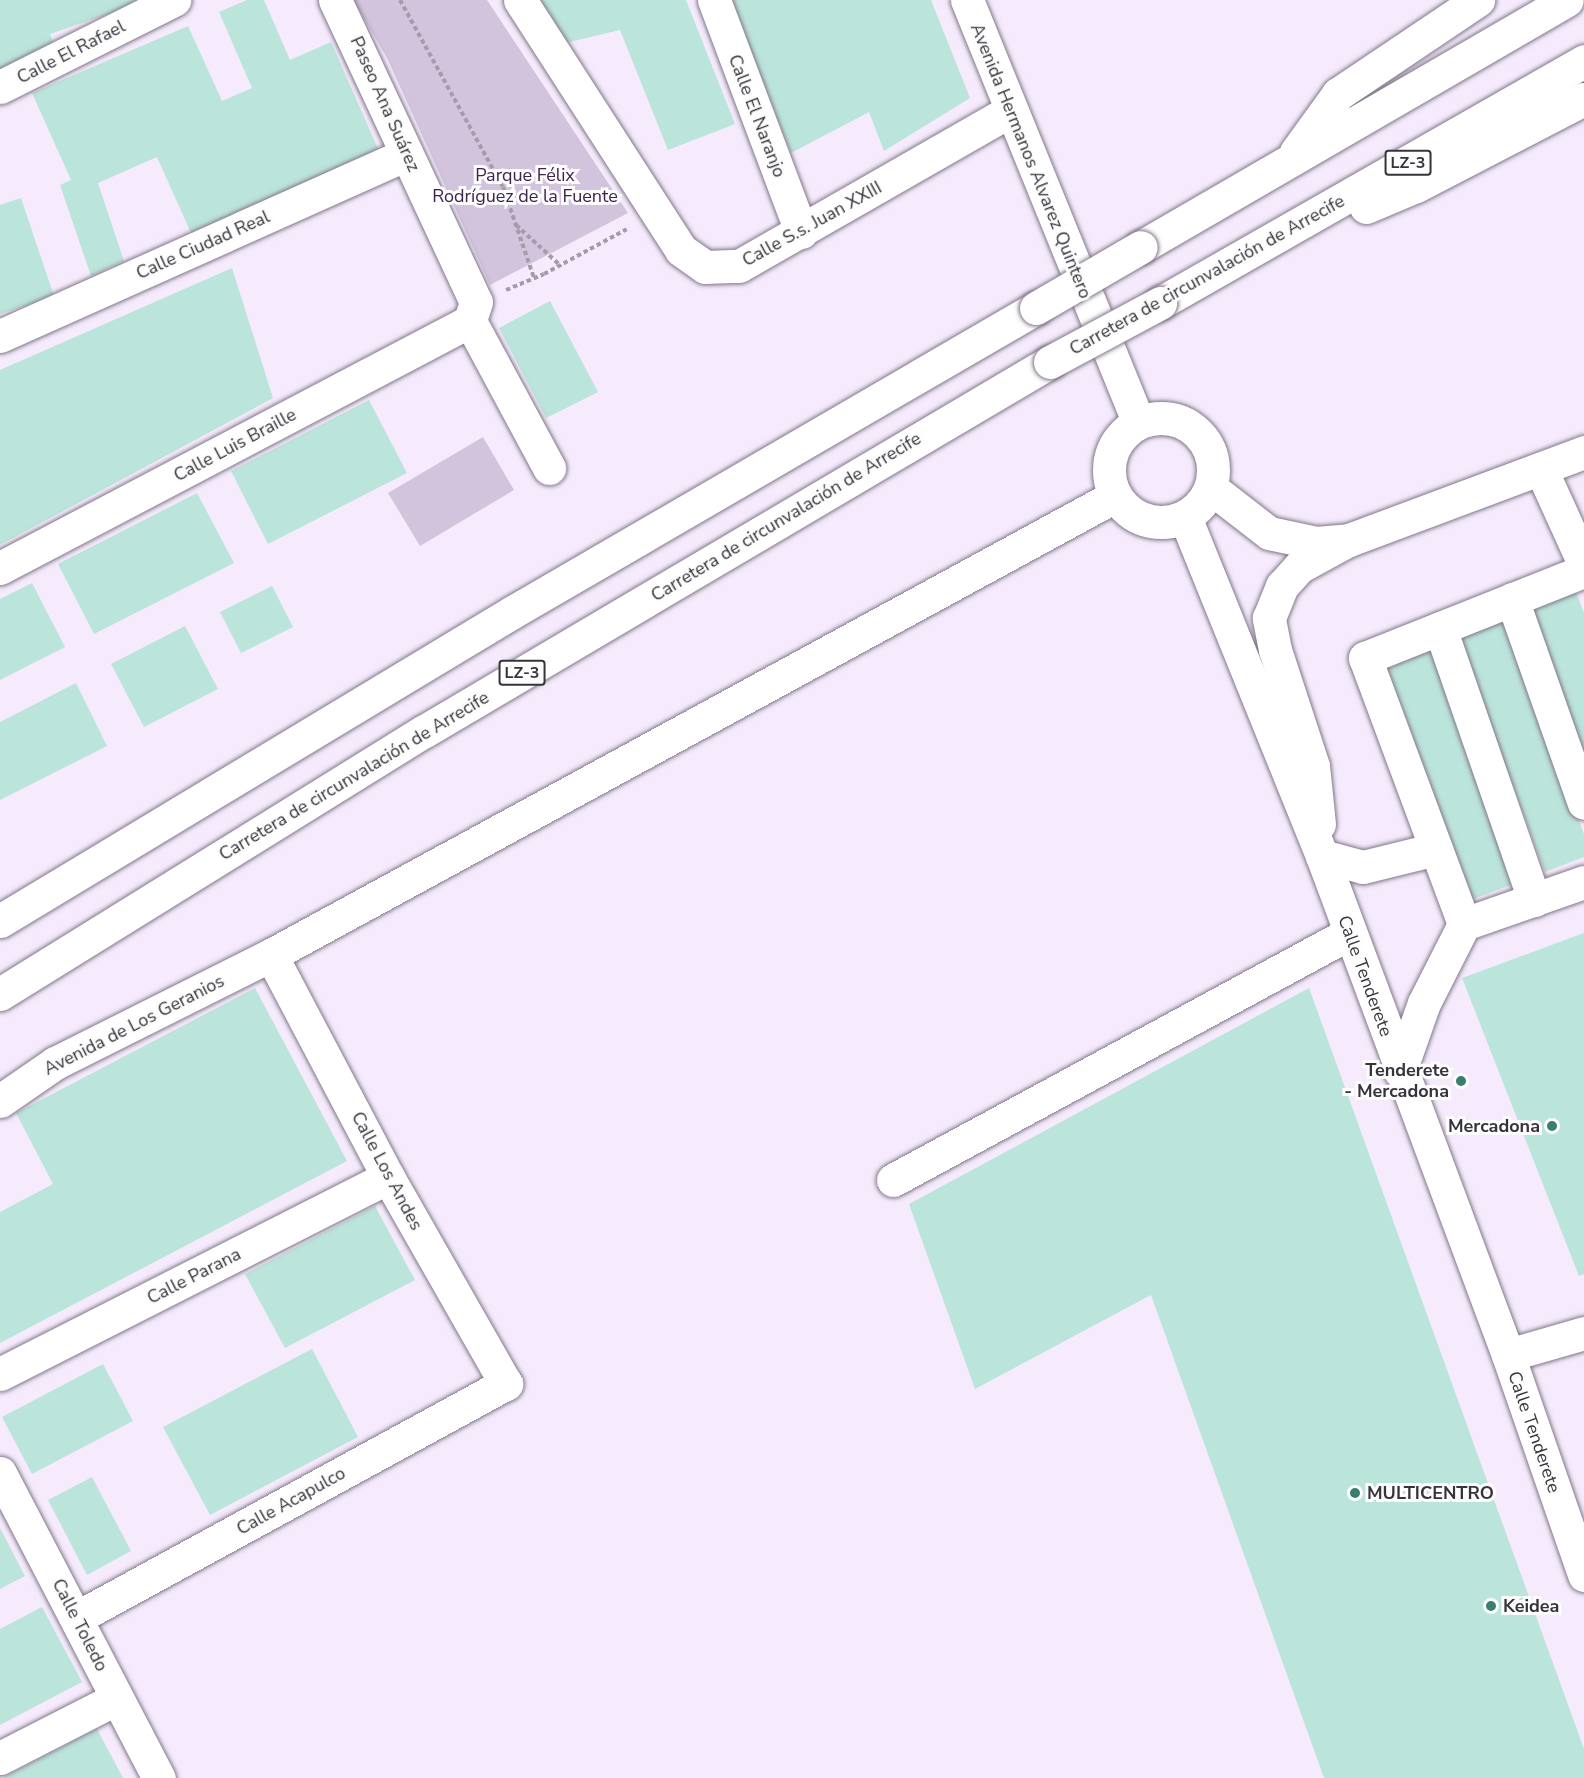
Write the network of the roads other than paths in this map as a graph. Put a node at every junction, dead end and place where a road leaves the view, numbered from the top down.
1 (174, 0) edge
2 (335, 0) edge
3 (520, 0) edge
4 (714, 0) edge
5 (966, 0) edge
6 (1478, 0) edge
7 (1567, 0) edge
8 (1584, 61) edge
9 (0, 87) edge
10 (1584, 99) edge
11 (1010, 111) junction
12 (406, 154) junction
13 (1289, 160) junction
14 (801, 232) junction
15 (1232, 264) junction
16 (473, 312) junction
17 (0, 336) edge
18 (1138, 422) junction
19 (1584, 452) edge
20 (549, 468) dead end
21 (1540, 469) junction
22 (1211, 488) junction
23 (1115, 496) junction
24 (1185, 517) junction
25 (1348, 540) junction
26 (1584, 564) edge
27 (0, 568) edge
28 (1584, 571) edge
29 (1512, 599) junction
30 (1440, 628) junction
31 (1584, 803) edge
32 (1436, 849) junction
33 (1322, 856) junction
34 (1584, 882) edge
35 (1534, 900) junction
36 (0, 921) edge
37 (1464, 924) junction
38 (1348, 934) junction
39 (271, 955) junction
40 (0, 994) edge
41 (1400, 1071) junction
42 (0, 1101) edge
43 (388, 1177) junction
44 (893, 1180) dead end
45 (1584, 1333) edge
46 (1508, 1355) junction
47 (0, 1374) edge
48 (506, 1384) joint
49 (0, 1473) edge
50 (1584, 1575) edge
51 (76, 1618) junction
52 (117, 1698) junction
53 (0, 1758) edge
54 (159, 1778) edge

1 - 9 main road, Calle El Rafael
2 - 12 main road, Paseo Ana Suárez
3 - 14 main road, Calle S.s. Juan XXIII
4 - 14 main road, Calle El Naranjo
5 - 11 main road, Avenida Hermanos Alvarez Quintero
6 - 13 main road
7 - 13 main road
8 - 15 main road, Carretera de circunvalación de Arrecife / LZ-3
10 - 15 main road, LZ-3
11 - 14 main road, Calle S.s. Juan XXIII
11 - 18 main road, Avenida Hermanos Alvarez Quintero
12 - 16 main road, Paseo Ana Suárez
12 - 17 main road, Calle Ciudad Real
13 - 36 main road, bridge
15 - 40 main road, Carretera de circunvalación de Arrecife / LZ-3, bridge
16 - 20 main road, Paseo Ana Suárez
16 - 27 main road, Calle Luis Braille
18 - 22 main road
18 - 23 main road
19 - 21 main road
21 - 25 main road
21 - 26 main road
22 - 24 main road
22 - 25 main road
23 - 24 main road
23 - 39 main road, Avenida de Los Geranios
24 - 33 main road, Calle Tenderete
25 - 33 main road
28 - 29 main road
29 - 30 main road
29 - 31 main road
30 - 32 main road
30 - 35 main road
32 - 33 main road
32 - 37 main road
33 - 38 main road, Calle Tenderete
34 - 35 main road
35 - 37 main road
37 - 41 main road
38 - 41 main road, Calle Tenderete
38 - 44 main road
39 - 42 main road, Avenida de Los Geranios
39 - 43 main road, Calle Los Andes
41 - 46 main road, Calle Tenderete
43 - 47 main road, Calle Parana
43 - 48 main road, Calle Los Andes
45 - 46 main road
46 - 50 main road, Calle Tenderete
48 - 51 main road, Calle Acapulco
49 - 51 main road, Calle Toledo
51 - 52 main road, Calle Toledo
52 - 53 main road
52 - 54 main road, Calle Toledo

